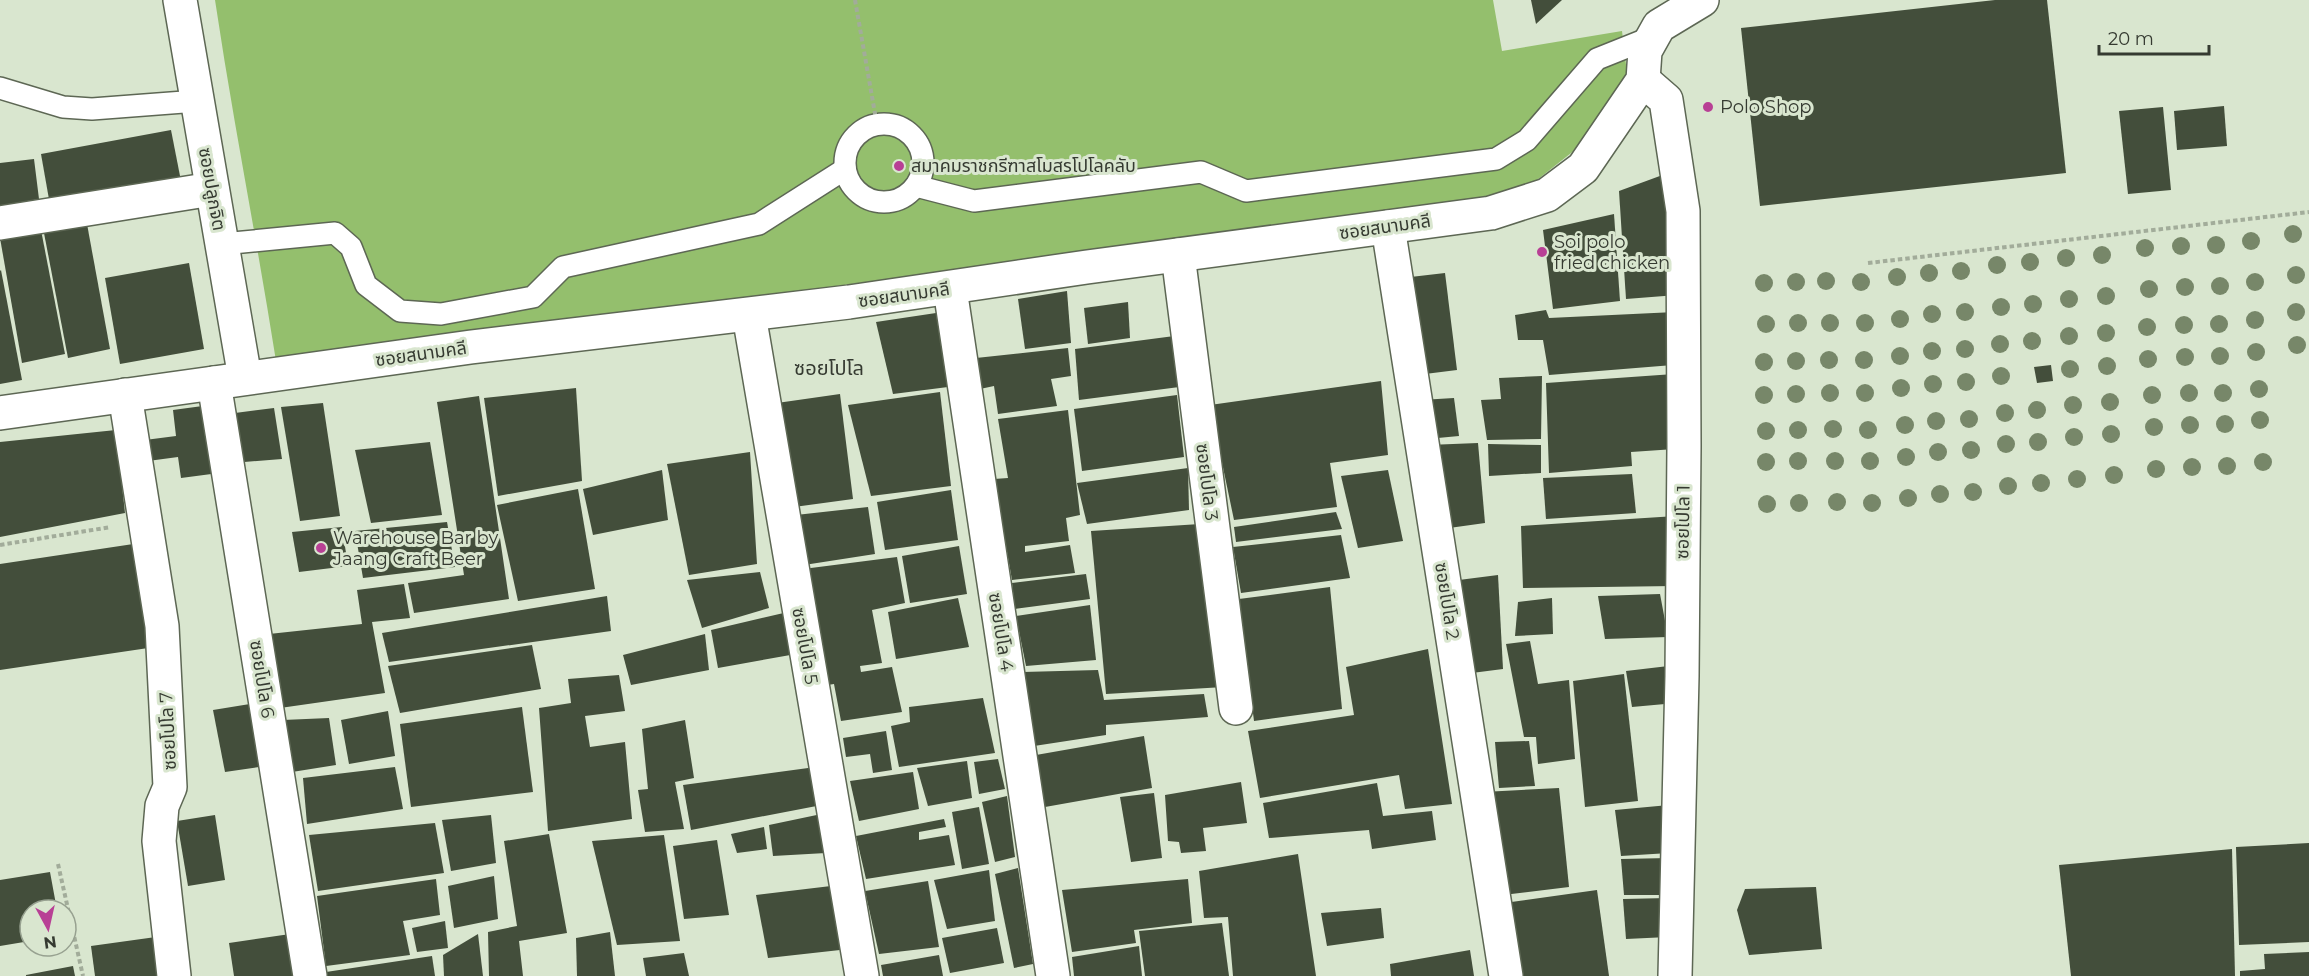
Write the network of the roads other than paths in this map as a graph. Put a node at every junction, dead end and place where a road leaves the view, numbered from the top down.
1 (180, 0) edge
2 (1686, 4) edge
3 (1652, 37) junction
4 (1643, 80) junction
5 (0, 88) edge
6 (197, 101) junction
7 (845, 169) junction
8 (916, 186) junction
9 (212, 189) junction
10 (0, 223) edge
11 (1388, 227) junction
12 (222, 244) junction
13 (1179, 255) junction
14 (950, 289) junction
15 (748, 315) junction
16 (230, 380) junction
17 (124, 394) junction
18 (0, 413) edge
19 (1236, 708) dead end
20 (174, 976) edge
21 (310, 976) edge
22 (862, 976) edge
23 (1053, 976) edge
24 (1506, 976) edge
25 (1676, 976) edge

1 - 6 street, ซอยปลูกจิต
2 - 3 street
3 - 4 street, ซอยสนามคลี
3 - 8 lane
4 - 11 street, ซอยสนามคลี
4 - 25 street, ซอยโปโล 1
5 - 6 lane
6 - 9 street, ซอยปลูกจิต
7 - 8 lane
7 - 8 lane
7 - 12 lane
9 - 10 street
9 - 12 street, ซอยปลูกจิต
11 - 13 street, ซอยสนามคลี
11 - 24 street, ซอยโปโล 2
12 - 16 street, ซอยปลูกจิต
13 - 14 street, ซอยสนามคลี
13 - 19 street, ซอยโปโล 3
14 - 15 street, ซอยสนามคลี
14 - 23 street, ซอยโปโล 4
15 - 16 street, ซอยสนามคลี
15 - 22 street, ซอยโปโล 5
16 - 17 street, ซอยสนามคลี
16 - 21 street, ซอยโปโล 6
17 - 18 street, ซอยสนามคลี
17 - 20 street, ซอยโปโล 7

